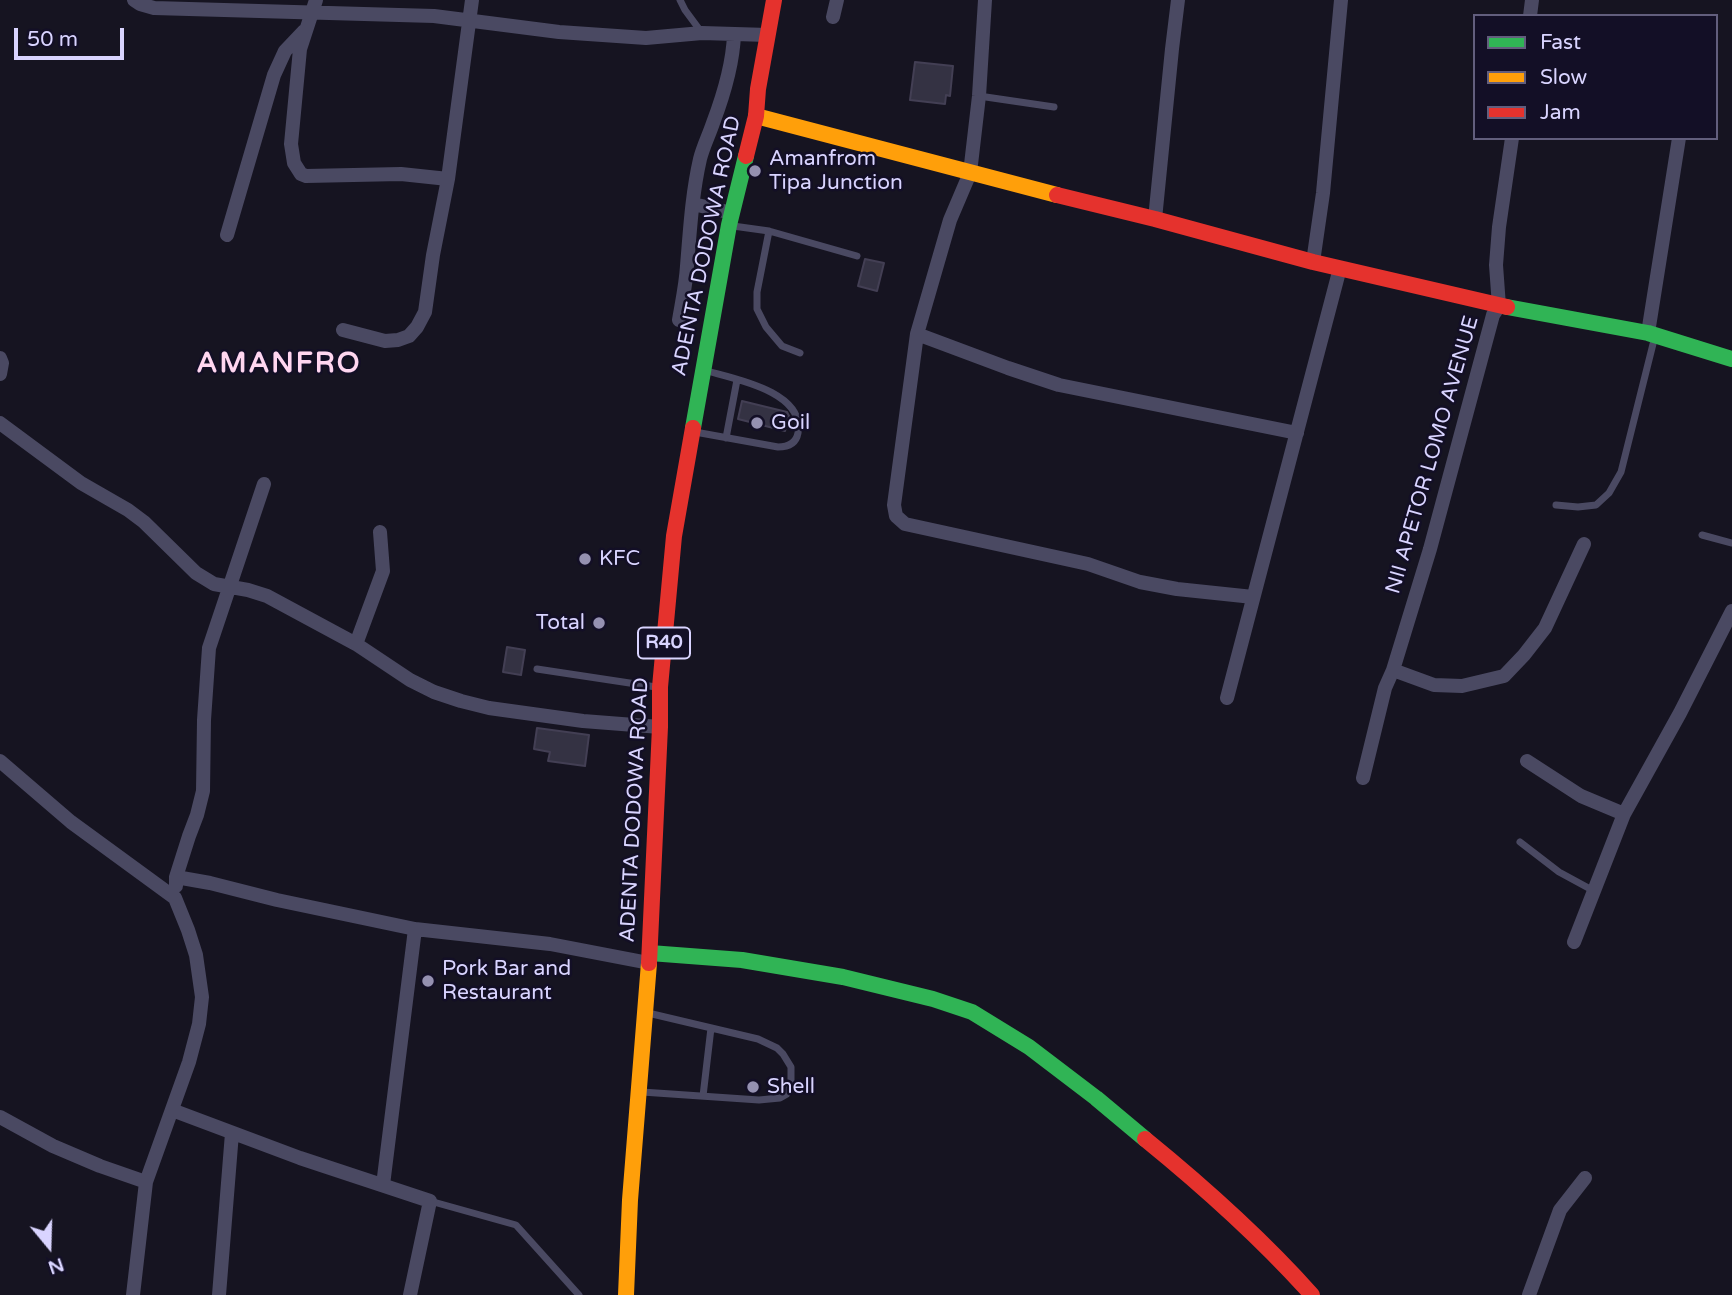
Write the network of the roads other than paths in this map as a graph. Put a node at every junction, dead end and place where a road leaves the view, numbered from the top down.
1 (134, 0) edge
2 (472, 0) edge
3 (680, 0) edge
4 (774, 0) edge
5 (837, 0) edge
6 (985, 0) edge
7 (1178, 0) edge
8 (1341, 0) edge
9 (314, 6) edge
10 (833, 17) dead end
11 (470, 20) junction
12 (305, 30) junction
13 (702, 33) junction
14 (734, 34) junction
15 (768, 35) junction
16 (979, 96) junction
17 (1054, 107) dead end
18 (756, 116) junction
19 (1512, 140) edge
20 (1679, 140) edge
21 (970, 173) junction
22 (448, 179) junction
23 (693, 204) junction
24 (731, 219) junction
25 (1155, 219) junction
26 (769, 231) junction
27 (227, 235) dead end
28 (857, 256) dead end
29 (1313, 262) junction
30 (1340, 268) junction
31 (1499, 306) junction
32 (679, 320) dead end
33 (344, 330) dead end
34 (917, 334) junction
35 (1651, 334) junction
36 (800, 353) dead end
37 (0, 358) edge
38 (1732, 359) edge
39 (703, 369) junction
40 (0, 374) edge
41 (737, 380) junction
42 (0, 423) edge
43 (693, 431) junction
44 (1297, 433) junction
45 (726, 438) junction
46 (264, 484) dead end
47 (1556, 505) dead end
48 (380, 532) dead end
49 (1702, 535) dead end
50 (1732, 543) edge
51 (1584, 544) dead end
52 (230, 587) junction
53 (1254, 597) junction
54 (1732, 611) edge
55 (356, 644) junction
56 (537, 670) dead end
57 (1393, 670) junction
58 (660, 687) junction
59 (1227, 698) dead end
60 (660, 727) junction
61 (0, 761) edge
62 (1527, 761) dead end
63 (1363, 778) dead end
64 (1624, 814) junction
65 (1520, 842) dead end
66 (176, 877) junction
67 (1594, 891) junction
68 (175, 898) junction
69 (415, 929) junction
70 (1574, 942) dead end
71 (649, 958) junction
72 (644, 1012) junction
73 (711, 1028) junction
74 (638, 1091) junction
75 (703, 1096) junction
76 (172, 1110) junction
77 (0, 1117) edge
78 (232, 1133) junction
79 (1585, 1178) dead end
80 (146, 1182) junction
81 (383, 1185) junction
82 (430, 1201) junction
83 (134, 1295) edge
84 (219, 1295) edge
85 (410, 1295) edge
86 (579, 1295) edge
87 (626, 1295) edge
88 (1312, 1295) edge
89 (1529, 1295) edge

1 - 9 street
2 - 11 street
3 - 13 lane
4 - 15 street, ADENTA DODOWA ROAD / R40
5 - 10 street
6 - 16 street
7 - 25 street
8 - 29 street
9 - 11 street
9 - 12 street
11 - 13 street
11 - 22 street
12 - 22 street
12 - 27 street
13 - 14 street
14 - 15 street
14 - 23 street
15 - 18 street, ADENTA DODOWA ROAD / R40
16 - 17 lane
16 - 21 street
18 - 21 street
18 - 24 street, ADENTA DODOWA ROAD / R40
19 - 31 street, NII APETOR LOMO AVENUE
20 - 35 street
21 - 25 street
21 - 34 street
22 - 33 street
23 - 24 street
23 - 32 street
24 - 26 lane
24 - 39 street, ADENTA DODOWA ROAD / R40
25 - 29 street
26 - 28 lane
26 - 36 lane
29 - 30 street
30 - 31 street
30 - 44 street
31 - 35 street
31 - 57 street, NII APETOR LOMO AVENUE
34 - 44 street
34 - 53 street
35 - 38 street
35 - 47 lane
37 - 40 street
39 - 41 lane
39 - 43 street, ADENTA DODOWA ROAD / R40
41 - 45 lane
41 - 45 lane
42 - 52 street
43 - 45 lane
43 - 58 street, ADENTA DODOWA ROAD / R40
44 - 53 street
46 - 52 street
48 - 55 street
49 - 50 lane
51 - 57 street
52 - 55 street
52 - 66 street
53 - 59 street
54 - 64 street
55 - 60 street
56 - 58 lane
57 - 63 street, NII APETOR LOMO AVENUE
58 - 60 street, ADENTA DODOWA ROAD / R40
60 - 71 street, ADENTA DODOWA ROAD / R40
61 - 68 street
62 - 64 street
64 - 67 street
65 - 67 lane
66 - 68 street
66 - 69 street
67 - 70 street
68 - 76 street
69 - 71 street
69 - 81 street
71 - 72 street, ADENTA DODOWA ROAD / R40
71 - 88 street
72 - 73 lane
72 - 74 street, ADENTA DODOWA ROAD / R40
73 - 75 lane
73 - 75 lane
74 - 75 lane
74 - 87 street, ADENTA DODOWA ROAD / R40
76 - 78 street
76 - 80 street
77 - 80 street
78 - 81 street
78 - 84 street
79 - 89 street
80 - 83 street
81 - 82 street
82 - 85 street
82 - 86 lane

